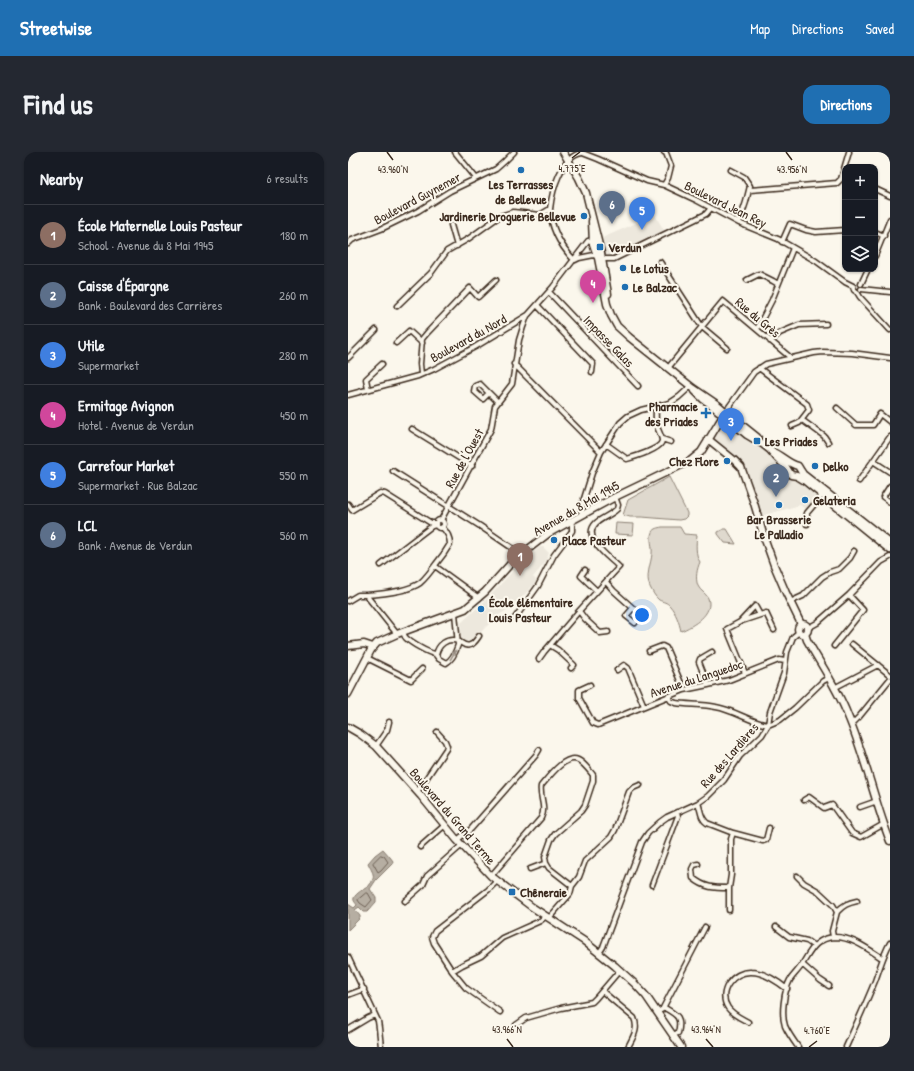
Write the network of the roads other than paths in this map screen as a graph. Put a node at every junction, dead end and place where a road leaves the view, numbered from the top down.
1 (455, 152) edge
2 (514, 152) edge
3 (564, 152) edge
4 (581, 152) edge
5 (664, 152) edge
6 (850, 152) edge
7 (568, 160) junction
8 (731, 170) dead end
9 (476, 178) junction
10 (664, 185) junction
11 (750, 190) junction
12 (878, 190) edge
13 (890, 196) edge
14 (711, 208) junction
15 (550, 209) junction
16 (890, 219) edge
17 (739, 223) junction
18 (450, 225) dead end
19 (842, 230) edge
20 (888, 231) edge
21 (878, 233) edge
22 (884, 236) junction
23 (596, 241) junction
24 (782, 242) junction
25 (348, 244) edge
26 (457, 246) junction
27 (793, 248) junction
28 (878, 249) edge
29 (600, 257) junction
30 (574, 260) junction
31 (660, 262) dead end
32 (867, 272) edge
33 (496, 280) dead end
34 (747, 280) dead end
35 (778, 284) junction
36 (853, 286) junction
37 (860, 288) junction
38 (549, 292) junction
39 (890, 292) edge
40 (536, 305) junction
41 (397, 306) dead end
42 (528, 315) junction
43 (826, 324) dead end
44 (702, 327) junction
45 (757, 329) junction
46 (376, 330) dead end
47 (890, 330) edge
48 (770, 341) junction
49 (422, 343) junction
50 (396, 344) dead end
51 (727, 348) dead end
52 (348, 358) edge
53 (791, 358) junction
54 (890, 358) edge
55 (382, 364) dead end
56 (514, 364) junction
57 (668, 368) junction
58 (759, 368) junction
59 (592, 372) dead end
60 (421, 374) junction
61 (638, 386) dead end
62 (692, 387) junction
63 (368, 389) junction
64 (489, 393) dead end
65 (348, 395) edge
66 (498, 402) junction
67 (656, 407) junction
68 (837, 408) dead end
69 (724, 413) junction
70 (802, 420) junction
71 (890, 422) edge
72 (792, 426) dead end
73 (412, 429) dead end
74 (890, 437) edge
75 (662, 439) junction
76 (708, 439) junction
77 (671, 442) dead end
78 (828, 442) dead end
79 (606, 444) junction
80 (601, 452) junction
81 (873, 461) junction
82 (472, 466) junction
83 (791, 468) junction
84 (393, 471) dead end
85 (890, 472) edge
86 (799, 474) junction
87 (860, 481) dead end
88 (890, 486) edge
89 (824, 493) junction
90 (615, 497) junction
91 (890, 502) edge
92 (348, 504) edge
93 (448, 507) junction
94 (352, 510) junction
95 (348, 513) edge
96 (582, 514) junction
97 (441, 520) junction
98 (571, 521) junction
99 (436, 524) junction
100 (808, 524) dead end
101 (442, 527) junction
102 (890, 543) edge
103 (890, 550) edge
104 (854, 551) dead end
105 (521, 554) junction
106 (890, 557) edge
107 (381, 565) dead end
108 (435, 566) junction
109 (585, 570) dead end
110 (606, 582) junction
111 (597, 591) junction
112 (366, 594) junction
113 (849, 595) junction
114 (479, 598) junction
115 (348, 601) edge
116 (790, 602) junction
117 (632, 608) dead end
118 (579, 611) junction
119 (455, 613) junction
120 (760, 615) junction
121 (515, 618) dead end
122 (740, 622) junction
123 (774, 630) dead end
124 (804, 631) junction
125 (608, 632) dead end
126 (400, 633) junction
127 (479, 636) dead end
128 (457, 641) junction
129 (852, 644) dead end
130 (550, 645) junction
131 (348, 646) edge
132 (834, 646) dead end
133 (373, 647) junction
134 (650, 652) dead end
135 (712, 652) dead end
136 (436, 655) junction
137 (367, 658) junction
138 (539, 659) dead end
139 (785, 661) junction
140 (878, 665) junction
141 (571, 668) dead end
142 (422, 669) dead end
143 (617, 670) dead end
144 (745, 673) junction
145 (890, 675) edge
146 (829, 678) junction
147 (890, 679) edge
148 (590, 685) dead end
149 (708, 685) junction
150 (834, 688) junction
151 (684, 690) junction
152 (348, 694) edge
153 (668, 696) junction
154 (644, 706) junction
155 (389, 722) dead end
156 (852, 724) junction
157 (768, 725) junction
158 (348, 727) edge
159 (437, 732) dead end
160 (376, 746) junction
161 (539, 750) dead end
162 (640, 785) dead end
163 (417, 791) junction
164 (804, 800) dead end
165 (877, 801) junction
166 (698, 803) junction
167 (860, 807) dead end
168 (677, 812) junction
169 (884, 824) junction
170 (445, 825) junction
171 (770, 828) dead end
172 (733, 833) junction
173 (890, 841) edge
174 (460, 843) junction
175 (420, 847) dead end
176 (546, 863) junction
177 (698, 864) dead end
178 (530, 869) dead end
179 (492, 876) junction
180 (797, 876) dead end
181 (498, 881) junction
182 (652, 885) dead end
183 (572, 886) junction
184 (728, 888) junction
185 (405, 901) dead end
186 (857, 901) dead end
187 (729, 910) dead end
188 (837, 912) junction
189 (548, 917) junction
190 (705, 927) dead end
191 (776, 927) dead end
192 (833, 937) junction
193 (890, 943) edge
194 (814, 946) junction
195 (599, 953) junction
196 (348, 957) edge
197 (882, 958) junction
198 (803, 965) junction
199 (620, 970) junction
200 (452, 971) junction
201 (829, 986) dead end
202 (364, 989) junction
203 (787, 989) junction
204 (602, 991) junction
205 (348, 995) edge
206 (660, 1010) junction
207 (500, 1012) dead end
208 (375, 1015) junction
209 (748, 1022) dead end
210 (516, 1025) dead end
211 (348, 1030) edge
212 (674, 1034) junction
213 (381, 1047) edge
214 (628, 1047) edge
215 (682, 1047) edge
216 (686, 1047) edge
217 (798, 1047) edge
218 (846, 1047) edge

1 - 9 street
2 - 9 street, Boulevard Guynemer
3 - 7 street
4 - 7 street, Boulevard Jean Rey
4 - 10 street, Boulevard Jean Rey
5 - 10 street
6 - 11 street
7 - 15 street
7 - 23 street
8 - 11 street
9 - 25 street, Boulevard Guynemer
10 - 14 street, Boulevard Jean Rey
11 - 17 street
12 - 13 street
14 - 17 street, Boulevard Jean Rey
14 - 29 street
15 - 26 street
15 - 30 street
16 - 20 street
17 - 24 street, Boulevard Jean Rey
18 - 26 street
19 - 24 street
20 - 22 street
21 - 22 street
22 - 28 street
23 - 29 street
23 - 30 street, Boulevard du Nord
24 - 27 street, Boulevard Jean Rey
26 - 41 street
27 - 35 street
27 - 36 street, Boulevard Jean Rey
29 - 30 street
29 - 57 street
30 - 38 street, Boulevard du Nord
31 - 44 street
32 - 37 street
33 - 49 street
34 - 35 street
35 - 45 street
36 - 37 street
36 - 37 street
37 - 39 street
37 - 47 street
38 - 40 street, Boulevard du Nord
38 - 61 street, Impasse Galas
40 - 42 street, Boulevard du Nord
40 - 59 street
42 - 56 street, Rue de l'Ouest
42 - 60 street, Boulevard du Nord
43 - 48 street
44 - 45 street, Rue du Grès
44 - 51 street
44 - 57 street, Rue du Grès
45 - 48 street, Rue du Grès
46 - 52 street
48 - 53 street, Rue du Grès
49 - 50 street
49 - 60 street
53 - 54 street
53 - 58 street
55 - 63 street
56 - 66 street, Rue de l'Ouest
56 - 80 street
57 - 62 street
58 - 69 street
58 - 70 street
60 - 63 street, Boulevard du Nord
62 - 67 street
62 - 69 street
63 - 65 street, Boulevard du Nord
64 - 66 street
66 - 82 street, Rue de l'Ouest
67 - 75 street
67 - 79 street
68 - 71 street
69 - 76 street, Avenue du 8 Mai 1945
69 - 83 street
70 - 72 street
70 - 78 street
73 - 82 street
74 - 81 street
75 - 77 street
75 - 79 street
76 - 90 street, Avenue du 8 Mai 1945
76 - 116 street
79 - 80 street
80 - 96 street
81 - 85 street
81 - 87 street
82 - 93 street, Rue de l'Ouest
83 - 86 street
83 - 86 street
84 - 93 street
86 - 89 street
88 - 91 street
89 - 100 street
89 - 102 street
89 - 103 street
90 - 96 street, Avenue du 8 Mai 1945
90 - 110 street
92 - 94 street
93 - 97 street, Rue de l'Ouest
93 - 105 street
94 - 95 street
94 - 99 street
96 - 98 street, Avenue du 8 Mai 1945
97 - 99 street
97 - 101 street
98 - 105 street, Avenue du 8 Mai 1945
98 - 121 street
99 - 101 street
99 - 107 street
101 - 108 street
104 - 116 street
105 - 114 street, Avenue du 8 Mai 1945
106 - 113 street
108 - 112 street
108 - 114 street
109 - 111 street
110 - 111 street
110 - 117 street
111 - 118 street
112 - 115 street
112 - 126 street
113 - 124 street
113 - 132 street
114 - 119 street, Avenue du 8 Mai 1945
116 - 124 street
118 - 125 street
118 - 130 street
119 - 126 street, Avenue du 8 Mai 1945
119 - 128 street
120 - 122 street
120 - 122 street
120 - 123 street
122 - 144 street
124 - 139 street
124 - 146 street
126 - 133 street, Avenue du 8 Mai 1945
126 - 136 street
127 - 128 street
128 - 136 street
136 -> 128 street
129 - 140 street
130 - 138 street
130 - 141 street
131 - 133 street
133 - 137 street
134 - 151 street
135 - 149 street
137 - 142 street
137 - 152 street
139 - 144 street, Avenue du Languedoc
139 - 157 street
140 - 145 street
140 - 150 street
143 - 154 street
144 - 149 street, Avenue du Languedoc
146 - 150 street
146 - 157 street, Rue des Lardières
147 - 156 street
148 - 154 street, Avenue du Languedoc
149 - 151 street, Avenue du Languedoc
150 - 156 street
151 - 153 street, Avenue du Languedoc
153 - 154 street, Avenue du Languedoc
153 - 157 street
155 - 160 street
156 - 165 street
157 - 166 street, Rue des Lardières
158 - 160 street, Boulevard du Grand Terme
159 - 163 street
160 - 163 street, Boulevard du Grand Terme
161 - 174 street
162 - 183 street
163 - 170 street, Boulevard du Grand Terme
164 - 169 street
165 - 167 street
165 - 169 street
166 - 168 street, Rue des Lardières
166 - 172 street
168 - 182 street
168 - 195 street, Rue des Lardières
169 - 173 street
170 - 174 street, Boulevard du Grand Terme
170 - 175 street
171 - 172 street
172 - 184 street
174 - 179 street, Boulevard du Grand Terme
174 - 185 street
176 - 178 street
176 - 179 street
176 - 183 street
177 - 184 street
179 - 181 street, Boulevard du Grand Terme
180 - 188 street
181 - 189 street, Boulevard du Grand Terme
181 - 200 street
183 - 189 street
184 - 187 street
186 - 188 street
188 - 192 street
189 - 195 street, Boulevard du Grand Terme
189 - 200 street
190 - 206 street
191 - 194 street
192 - 194 street
192 - 197 street
193 - 197 street
194 - 198 street
195 - 199 street, Boulevard du Grand Terme
196 - 202 street
197 - 218 street
198 - 201 street
198 - 203 street
199 - 204 street
199 - 206 street, Boulevard du Grand Terme
200 - 207 street
202 - 205 street
202 - 208 street
203 - 209 street
203 - 217 street
204 - 210 street
204 - 214 street
206 - 212 street, Boulevard du Grand Terme
206 - 212 street
208 - 211 street
208 - 213 street
212 - 215 street, Boulevard du Grand Terme
212 - 216 street, Boulevard du Grand Terme

